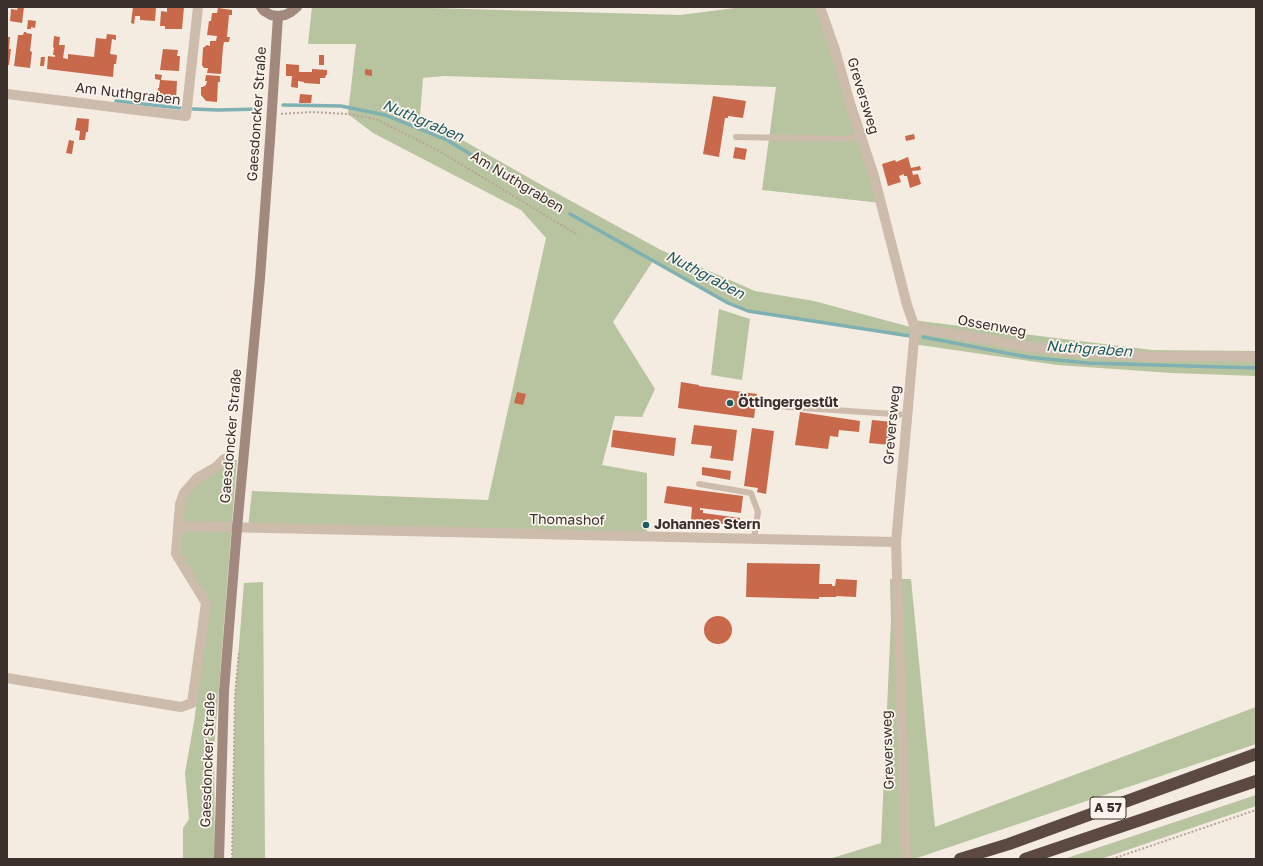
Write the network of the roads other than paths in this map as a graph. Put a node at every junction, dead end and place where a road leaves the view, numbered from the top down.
1 (198, 7) edge
2 (261, 7) edge
3 (297, 7) edge
4 (820, 7) edge
5 (278, 16) junction
6 (7, 94) edge
7 (860, 136) junction
8 (736, 137) dead end
9 (915, 328) junction
10 (1256, 357) edge
11 (774, 406) dead end
12 (908, 415) junction
13 (224, 459) dead end
14 (699, 484) dead end
15 (178, 526) junction
16 (237, 528) junction
17 (754, 539) junction
18 (896, 542) junction
19 (7, 678) edge
20 (1256, 754) edge
21 (1256, 781) edge
22 (219, 859) edge
23 (906, 859) edge
24 (960, 859) edge
25 (1025, 859) edge

1 - 6 street, Am Nuthgraben
2 - 5 main road
3 - 5 main road
4 - 7 street, Greversweg
5 - 16 main road, Gaesdoncker Straße
7 - 8 lane
7 - 9 street, Greversweg
9 - 10 street, Ossenweg
9 - 12 street, Greversweg
11 - 12 lane
12 - 18 street, Greversweg
13 - 15 street
14 - 17 lane
15 - 16 street, Thomashof
15 - 19 street
16 - 17 street, Thomashof
16 - 22 main road, Gaesdoncker Straße
17 - 18 street, Thomashof
18 - 23 street, Greversweg
20 - 24 highway, A 57
21 - 25 highway, A 57

